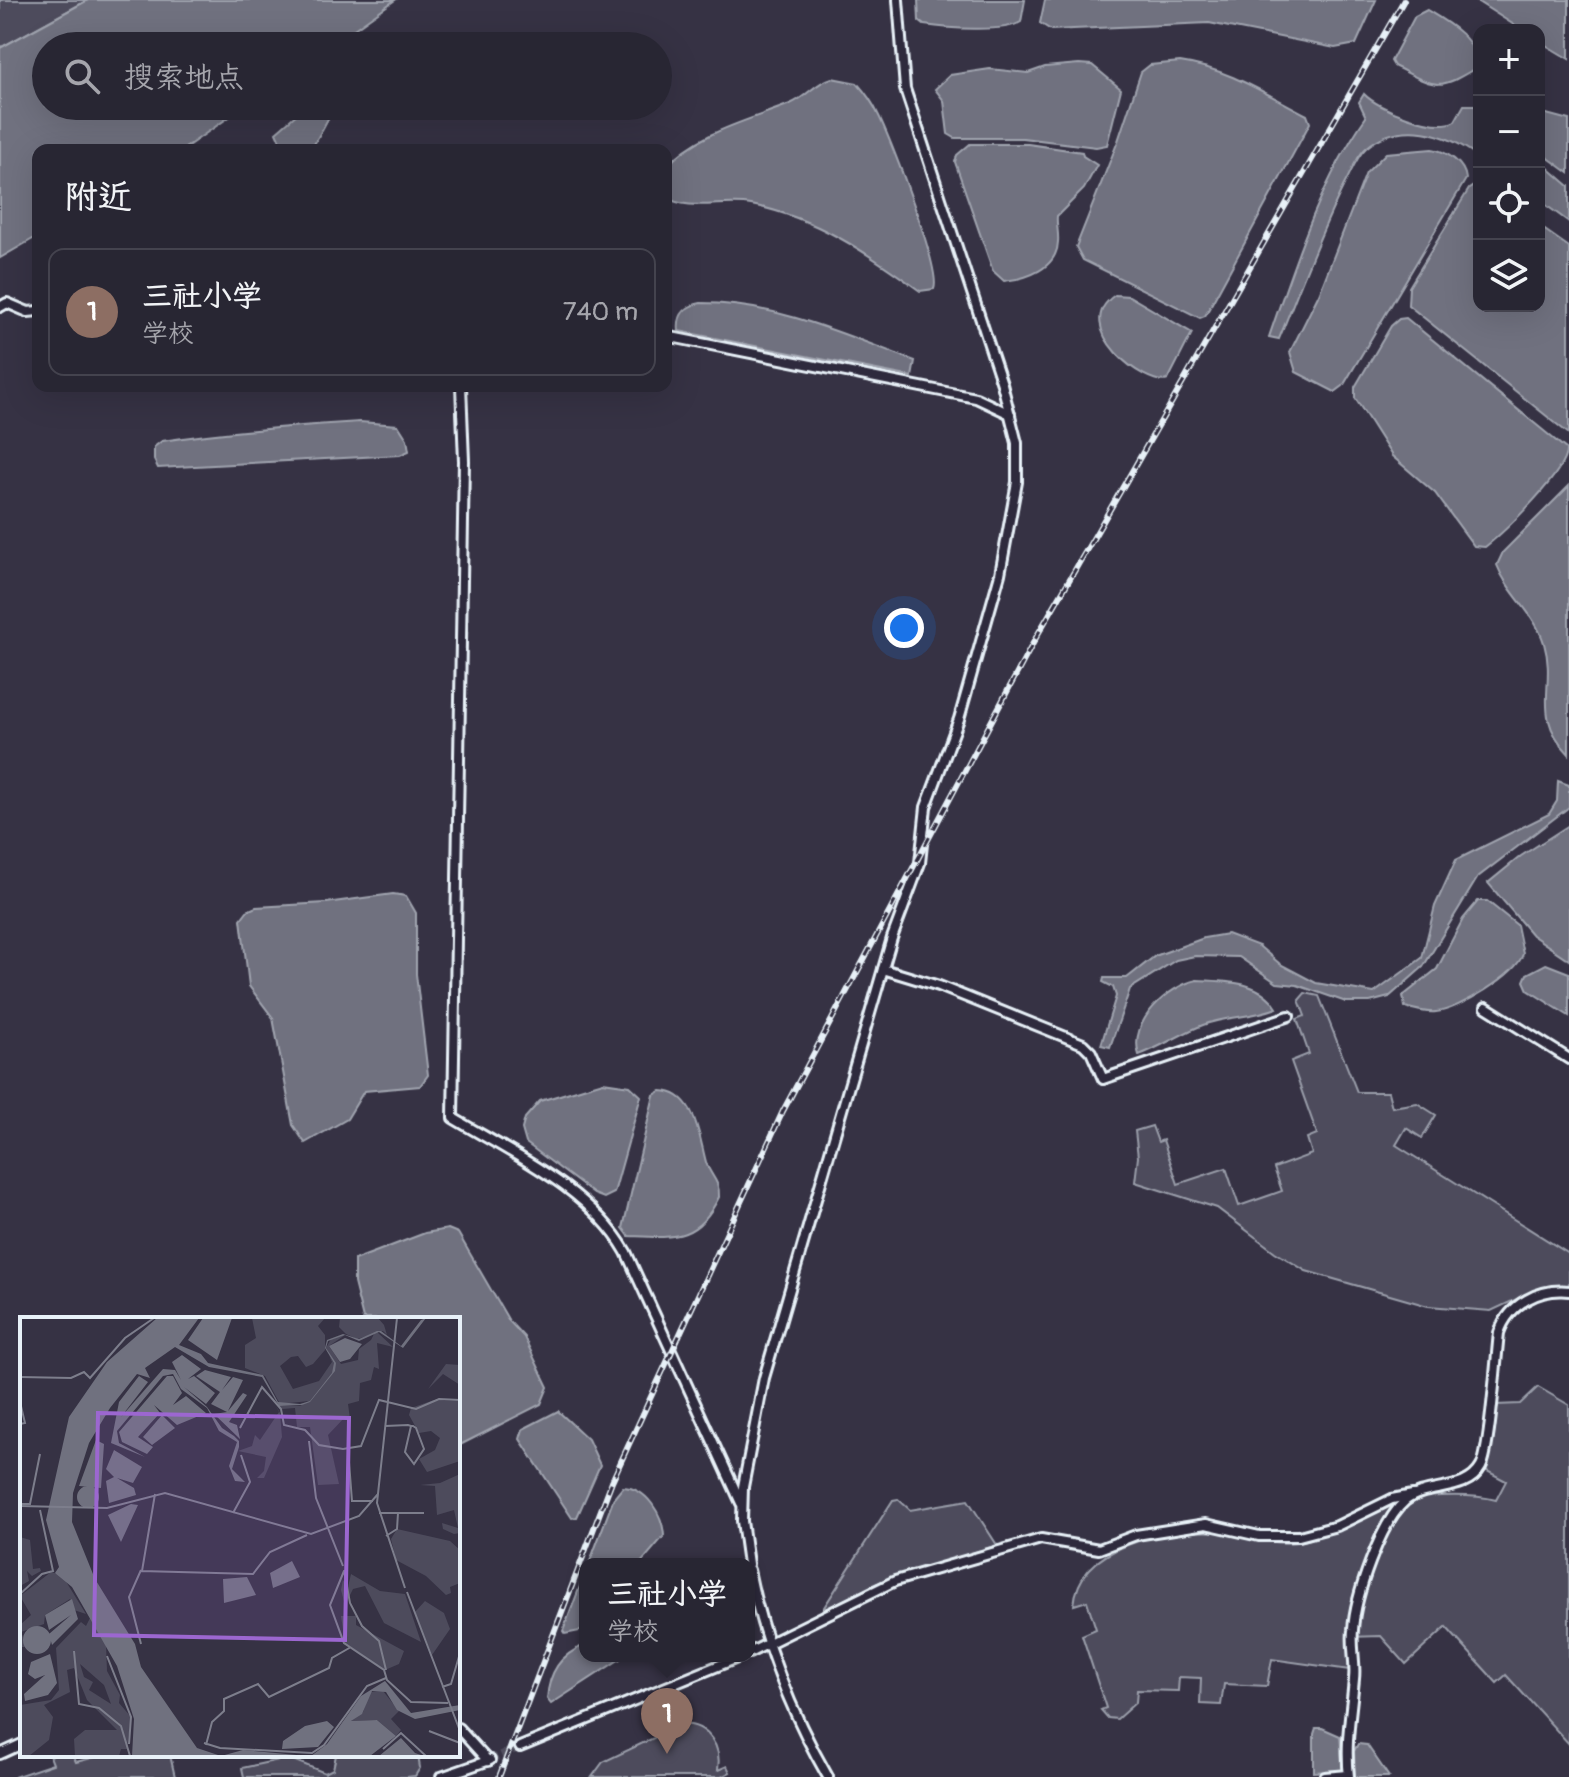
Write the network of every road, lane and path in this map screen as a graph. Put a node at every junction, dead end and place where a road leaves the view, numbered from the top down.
1 (898, 0) edge
2 (0, 307) edge
3 (32, 312) edge
4 (672, 337) edge
5 (461, 392) edge
6 (1010, 414) junction
7 (883, 969) junction
8 (1486, 1007) dead end
9 (1289, 1016) dead end
10 (1569, 1059) edge
11 (1569, 1291) edge
12 (1413, 1495) junction
13 (742, 1504) junction
14 (747, 1558) edge
15 (755, 1594) edge
16 (768, 1645) junction
17 (755, 1650) edge
18 (727, 1662) edge
19 (460, 1730) edge
20 (20, 1745) edge
21 (520, 1747) tunnel mouth
22 (0, 1754) edge
23 (1348, 1776) edge
24 (441, 1777) edge
25 (828, 1777) edge
26 (1325, 1777) edge

1 - 6 street
2 - 3 street
4 - 6 street
5 - 13 street
6 - 7 street
7 - 9 street
7 - 13 street
8 - 10 street
11 - 12 street
12 - 16 street
12 - 23 street
13 - 14 street
15 - 16 street
16 - 17 street
16 - 25 street
18 - 21 street
19 - 24 street
20 - 22 street
23 - 26 street

